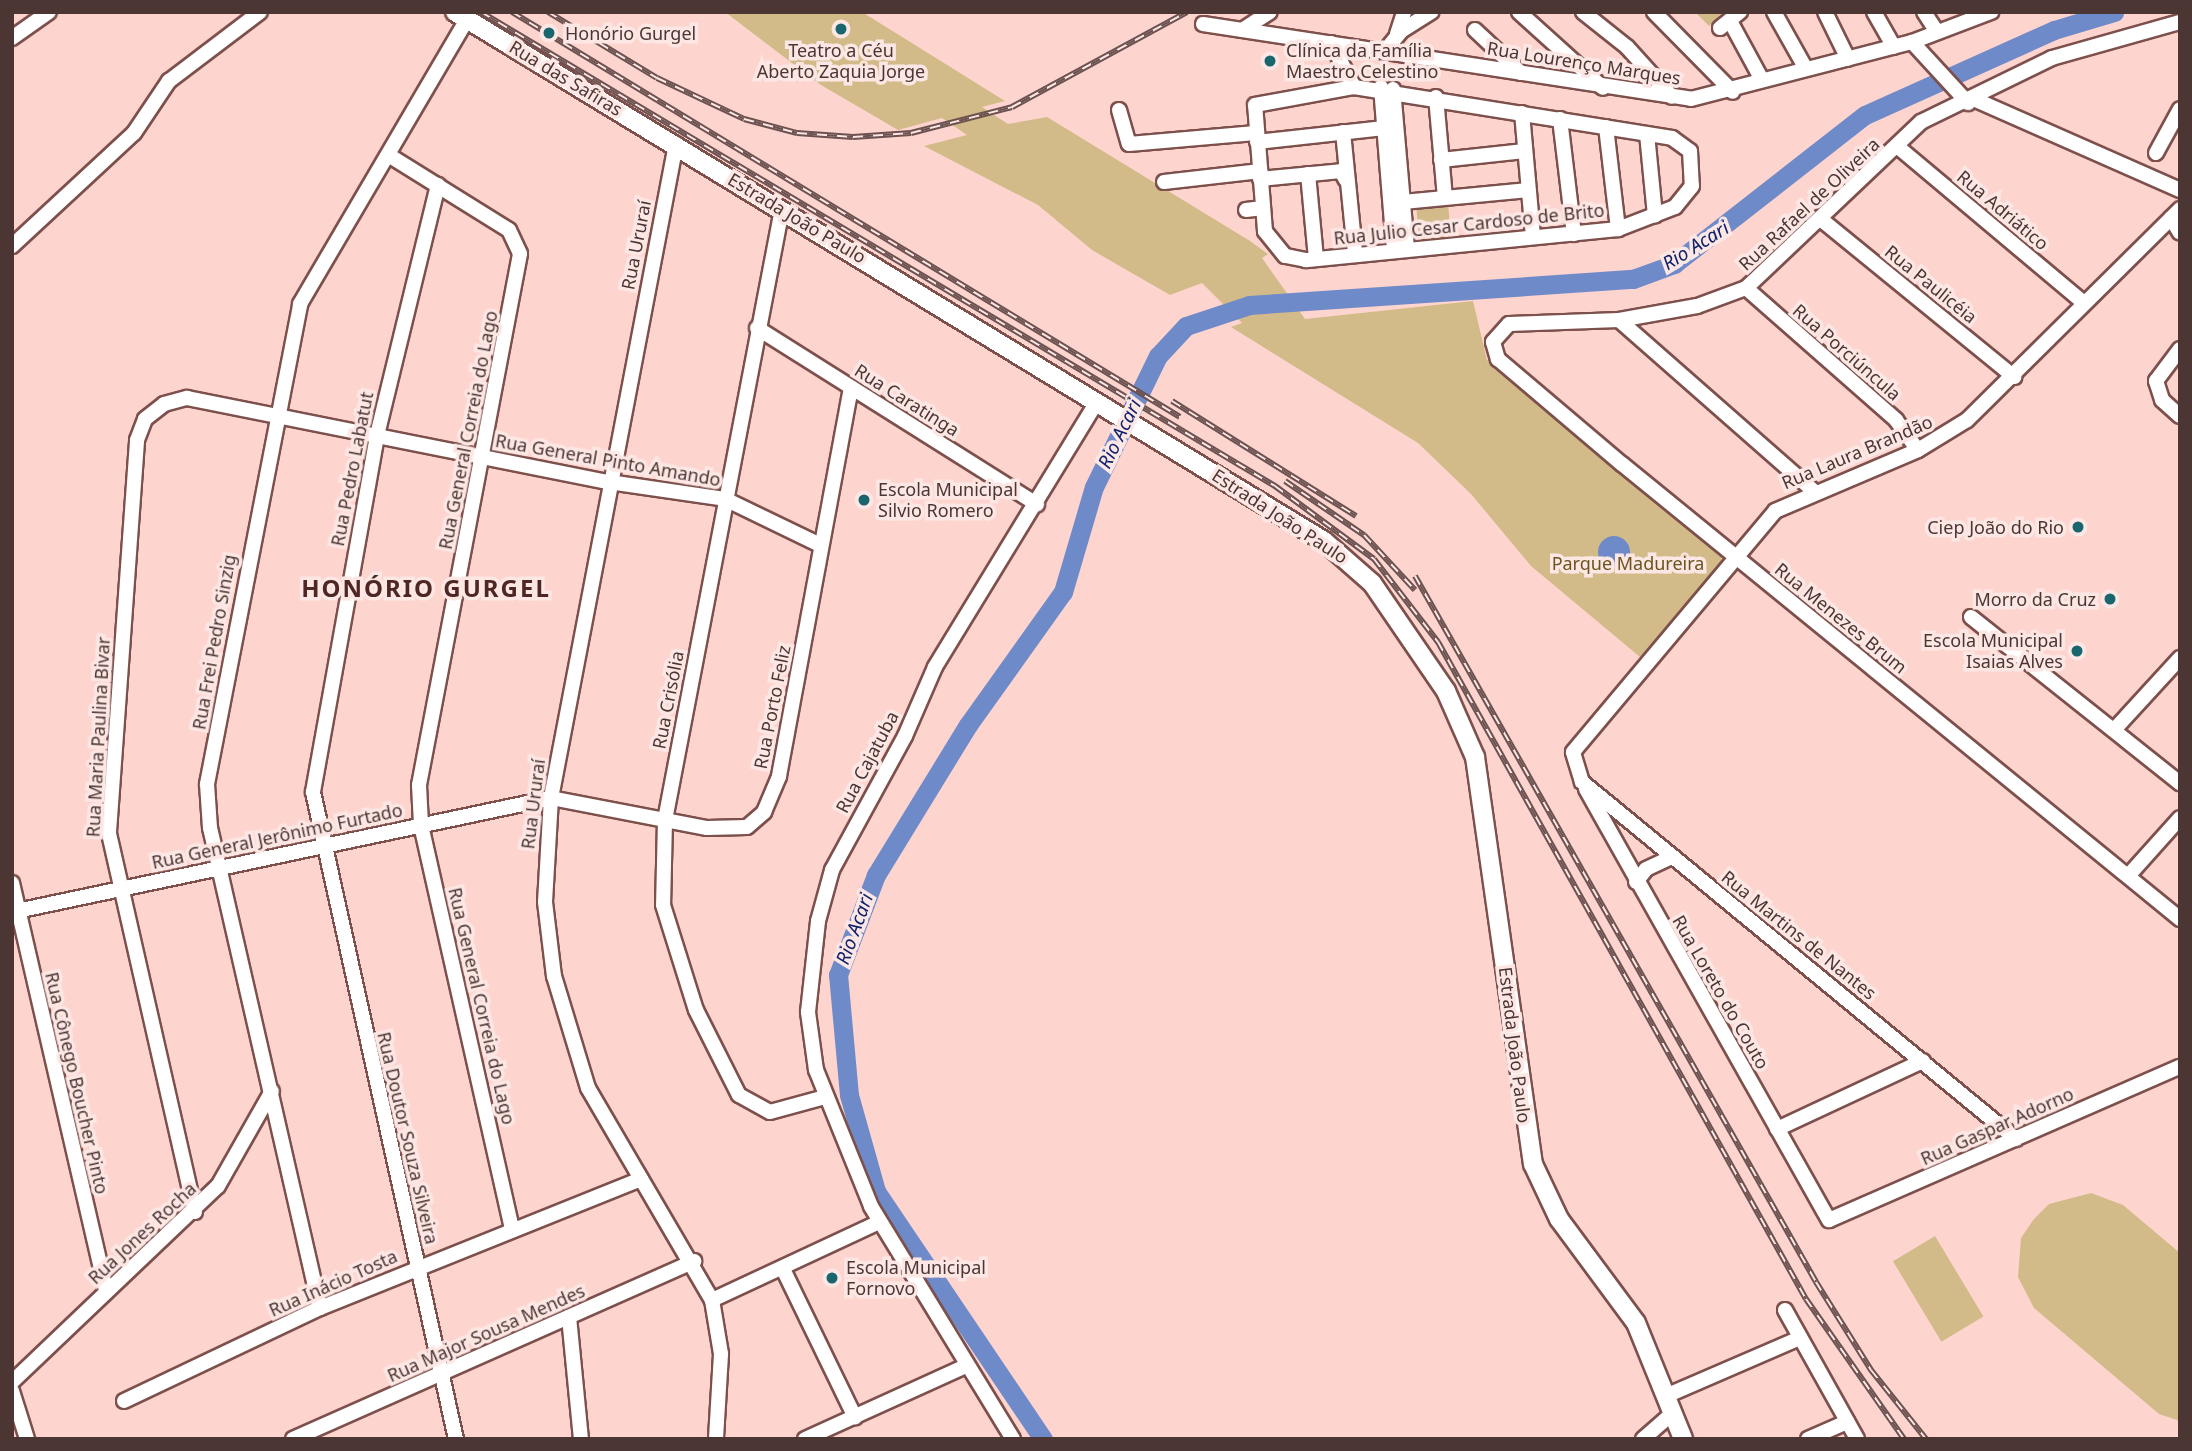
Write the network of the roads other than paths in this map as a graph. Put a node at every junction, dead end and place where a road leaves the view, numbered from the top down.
1 (49, 12) edge
2 (260, 12) edge
3 (1270, 12) edge
4 (1404, 12) edge
5 (1432, 12) edge
6 (1519, 12) edge
7 (1583, 12) edge
8 (1654, 12) edge
9 (1774, 12) edge
10 (1825, 12) edge
11 (1874, 12) edge
12 (1924, 12) edge
13 (1985, 13) edge
14 (461, 16) edge
15 (1730, 20) edge
16 (2180, 22) edge
17 (1203, 24) dead end
18 (1242, 30) junction
19 (1475, 30) dead end
20 (1937, 32) junction
21 (1397, 34) junction
22 (12, 38) edge
23 (1912, 42) junction
24 (1331, 43) junction
25 (1894, 47) junction
26 (1385, 51) junction
27 (1848, 60) junction
28 (1806, 69) junction
29 (1521, 73) junction
30 (1762, 79) junction
31 (1354, 87) junction
32 (1387, 88) junction
33 (1603, 88) junction
34 (1733, 92) junction
35 (1436, 97) junction
36 (1672, 97) junction
37 (1968, 99) junction
38 (2180, 109) edge
39 (1119, 110) dead end
40 (1522, 113) junction
41 (1560, 119) junction
42 (1606, 127) junction
43 (1384, 128) junction
44 (1343, 132) junction
45 (1647, 134) junction
46 (1257, 137) junction
47 (676, 144) junction
48 (1898, 147) junction
49 (1525, 151) junction
50 (2156, 153) dead end
51 (390, 156) junction
52 (1441, 160) junction
53 (1308, 174) junction
54 (1260, 175) junction
55 (1346, 178) junction
56 (1164, 181) dead end
57 (438, 185) junction
58 (1528, 190) junction
59 (2180, 190) edge
60 (1445, 198) junction
61 (1403, 202) junction
62 (1263, 208) junction
63 (782, 209) junction
64 (1246, 210) dead end
65 (2176, 214) edge
66 (1655, 216) junction
67 (1823, 221) junction
68 (1618, 229) junction
69 (2180, 233) edge
70 (1574, 234) junction
71 (1533, 237) junction
72 (12, 246) edge
73 (1401, 249) junction
74 (1354, 253) junction
75 (1316, 259) junction
76 (1746, 288) junction
77 (2083, 302) junction
78 (1619, 320) junction
79 (757, 328) junction
80 (1494, 337) joint
81 (2180, 349) edge
82 (2014, 377) junction
83 (851, 388) junction
84 (175, 400) joint
85 (1102, 405) junction
86 (275, 415) junction
87 (2180, 416) edge
88 (377, 436) junction
89 (1918, 450) junction
90 (484, 457) junction
91 (609, 482) junction
92 (1815, 492) junction
93 (725, 499) junction
94 (1037, 504) junction
95 (820, 545) junction
96 (1737, 559) junction
97 (1971, 617) dead end
98 (2180, 658) edge
99 (2115, 730) junction
100 (1582, 782) junction
101 (2180, 783) edge
102 (551, 798) junction
103 (2180, 818) edge
104 (665, 820) junction
105 (421, 825) junction
106 (321, 847) junction
107 (1672, 857) junction
108 (223, 867) junction
109 (2128, 876) junction
110 (1636, 882) junction
111 (12, 883) edge
112 (119, 890) junction
113 (15, 912) edge
114 (2180, 919) edge
115 (1923, 1061) junction
116 (2180, 1067) edge
117 (272, 1091) junction
118 (825, 1097) junction
119 (1777, 1129) junction
120 (2016, 1139) junction
121 (641, 1179) junction
122 (195, 1212) junction
123 (1829, 1220) joint
124 (879, 1222) junction
125 (512, 1229) junction
126 (694, 1261) junction
127 (418, 1267) junction
128 (783, 1269) junction
129 (106, 1291) junction
130 (712, 1300) junction
131 (320, 1308) junction
132 (1785, 1310) dead end
133 (569, 1317) junction
134 (1800, 1339) junction
135 (964, 1367) junction
136 (440, 1374) junction
137 (12, 1382) edge
138 (12, 1391) edge
139 (124, 1401) dead end
140 (1671, 1403) junction
141 (855, 1417) junction
142 (1847, 1422) junction
143 (27, 1439) edge
144 (293, 1439) edge
145 (456, 1439) edge
146 (581, 1439) edge
147 (716, 1439) edge
148 (805, 1439) edge
149 (1013, 1439) edge
150 (1643, 1439) edge
151 (1684, 1439) edge
152 (1808, 1439) edge
153 (1857, 1439) edge

1 - 22 street
2 - 72 street
3 - 18 street
4 - 21 street
5 - 21 street
6 - 33 street
7 - 36 street
8 - 34 street
9 - 28 street
10 - 27 street
11 - 25 street
12 - 20 street
13 - 20 street, Rua Lourenço Marques
14 - 47 main road, Rua das Safiras
14 - 51 street, Rua Frei Pedro Sinzig
15 - 30 street
16 - 37 street, Rua Rafael de Oliveira
17 - 18 street, Rua Lourenço Marques
18 - 24 street, Rua Lourenço Marques
19 - 29 street
20 - 23 street, Rua Lourenço Marques
21 - 26 street
23 - 25 street, Rua Lourenço Marques
23 - 37 street
24 - 26 street, Rua Lourenço Marques
24 - 31 street
25 - 27 street, Rua Lourenço Marques
26 - 29 street, Rua Lourenço Marques
27 - 28 street, Rua Lourenço Marques
28 - 30 street, Rua Lourenço Marques
29 - 33 street, Rua Lourenço Marques
30 - 34 street, Rua Lourenço Marques
31 - 32 street, Rua Julio Cesar Cardoso de Brito
31 - 46 street, Rua Julio Cesar Cardoso de Brito
32 - 35 street, Rua Julio Cesar Cardoso de Brito
32 - 43 street
32 - 61 street
33 - 36 street, Rua Lourenço Marques
34 - 36 street, Rua Lourenço Marques
35 - 40 street, Rua Julio Cesar Cardoso de Brito
35 - 52 street
37 - 48 street, Rua Rafael de Oliveira
37 - 59 street
38 - 50 street
39 - 46 street
40 - 41 street, Rua Julio Cesar Cardoso de Brito
40 - 49 street
41 - 42 street, Rua Julio Cesar Cardoso de Brito
41 - 70 street
42 - 45 street, Rua Julio Cesar Cardoso de Brito
42 - 68 street
43 - 44 street
43 - 73 street
44 - 46 street
44 - 55 street
45 - 66 street
45 - 66 street, Rua Julio Cesar Cardoso de Brito
46 - 54 street, Rua Julio Cesar Cardoso de Brito
47 - 63 main road, Estrada João Paulo
47 - 91 street, Rua Ururaí
48 - 67 street, Rua Rafael de Oliveira
48 - 77 street, Rua Adriático
49 - 52 street
49 - 58 street
51 - 57 street, Rua General Correia do Lago
51 - 86 street, Rua Frei Pedro Sinzig
52 - 60 street
53 - 54 street
53 - 55 street
53 - 75 street
54 - 56 street
54 - 62 street, Rua Julio Cesar Cardoso de Brito
55 - 74 street
57 - 88 street, Rua Pedro Labatut
57 - 90 street, Rua General Correia do Lago
58 - 60 street
58 - 71 street
60 - 61 street
61 - 73 street
62 - 64 street
62 - 75 street, Rua Julio Cesar Cardoso de Brito
63 - 79 street, Rua Crisólia
63 - 85 main road, Estrada João Paulo
65 - 69 street
65 - 77 street, Rua Laura Brandão
66 - 68 street, Rua Julio Cesar Cardoso de Brito
67 - 76 street, Rua Rafael de Oliveira
67 - 82 street, Rua Paulicéia
68 - 70 street, Rua Julio Cesar Cardoso de Brito
70 - 71 street, Rua Julio Cesar Cardoso de Brito
71 - 73 street, Rua Julio Cesar Cardoso de Brito
73 - 74 street, Rua Julio Cesar Cardoso de Brito
74 - 75 street, Rua Julio Cesar Cardoso de Brito
76 - 78 street, Rua Rafael de Oliveira
76 - 89 street, Rua Porciúncula
77 - 82 street, Rua Laura Brandão
78 - 80 street, Rua Rafael de Oliveira
78 - 92 street
79 - 83 street, Rua Caratinga
79 - 93 street, Rua Crisólia
80 - 96 street, Rua Menezes Brum
81 - 87 street
82 - 89 street, Rua Laura Brandão
83 - 94 street, Rua Caratinga
83 - 95 street, Rua Porto Feliz
84 - 86 street, Rua General Pinto Amando
84 - 112 street, Rua Maria Paulina Bivar
85 - 94 street, Rua Cajatuba
85 - 140 main road, Estrada João Paulo
86 - 88 street, Rua General Pinto Amando
86 - 108 street, Rua Frei Pedro Sinzig
88 - 90 street, Rua General Pinto Amando
88 - 106 street, Rua Pedro Labatut
89 - 92 street, Rua Laura Brandão
90 - 91 street, Rua General Pinto Amando
90 - 105 street, Rua General Correia do Lago
91 - 93 street, Rua General Pinto Amando
91 - 102 street, Rua Ururaí
92 - 96 street, Rua Laura Brandão
93 - 95 street, Rua General Pinto Amando
93 - 104 street, Rua Crisólia
94 - 118 street, Rua Cajatuba
95 - 104 street, Rua Porto Feliz
96 - 100 street, Rua Laura Brandão
96 - 109 street, Rua Menezes Brum
97 - 99 street
98 - 99 street
99 - 101 street
100 - 107 street, Rua Martins de Nantes
100 - 110 street, Rua Loreto do Couto
102 - 104 street, Rua Porto Feliz
102 - 105 street, Rua General Jerônimo Furtado
102 - 121 street, Rua Ururaí
103 - 109 street
104 - 118 street, Rua Crisólia
105 - 106 street, Rua General Jerônimo Furtado
105 - 125 street, Rua General Correia do Lago
106 - 108 street, Rua General Jerônimo Furtado
106 - 127 street, Rua Doutor Souza Silveira
107 - 110 street
107 - 115 street, Rua Martins de Nantes
108 - 112 street, Rua General Jerônimo Furtado
108 - 117 street, Rua Frei Pedro Sinzig
109 - 114 street, Rua Menezes Brum
110 - 119 street, Rua Loreto do Couto
111 - 113 street, Rua Cônego Boucher Pinto
112 - 113 street, Rua General Jerônimo Furtado
112 - 122 street, Rua Maria Paulina Bivar
113 - 129 street, Rua Cônego Boucher Pinto
115 - 119 street
115 - 120 street, Rua Martins de Nantes
116 - 120 street, Rua Gaspar Adorno
117 - 122 street, Rua Jones Rocha
117 - 131 street, Rua Frei Pedro Sinzig
118 - 124 street, Rua Cajatuba
119 - 123 street, Rua Loreto do Couto
120 - 123 street, Rua Gaspar Adorno
121 - 125 street, Rua Inácio Tosta
121 - 126 street, Rua Ururaí
122 - 129 street, Rua Jones Rocha
124 - 128 street
124 - 135 street, Rua Cajatuba
125 - 127 street, Rua Inácio Tosta
126 - 130 street, Rua Ururaí
126 - 133 street, Rua Major Sousa Mendes
127 - 131 street, Rua Inácio Tosta
127 - 136 street, Rua Doutor Souza Silveira
128 - 130 street
128 - 141 street
129 - 137 street, Rua Jones Rocha
130 - 147 street, Rua Ururaí
131 - 139 street, Rua Inácio Tosta
132 - 134 street
133 - 136 street, Rua Major Sousa Mendes
133 - 146 street
134 - 140 street
134 - 142 street
135 - 141 street
135 - 149 street, Rua Cajatuba
136 - 144 street, Rua Major Sousa Mendes
136 - 145 street, Rua Doutor Souza Silveira
138 - 143 street
140 - 150 street
140 - 151 main road, Estrada João Paulo
141 - 148 street
142 - 152 street
142 - 153 street

